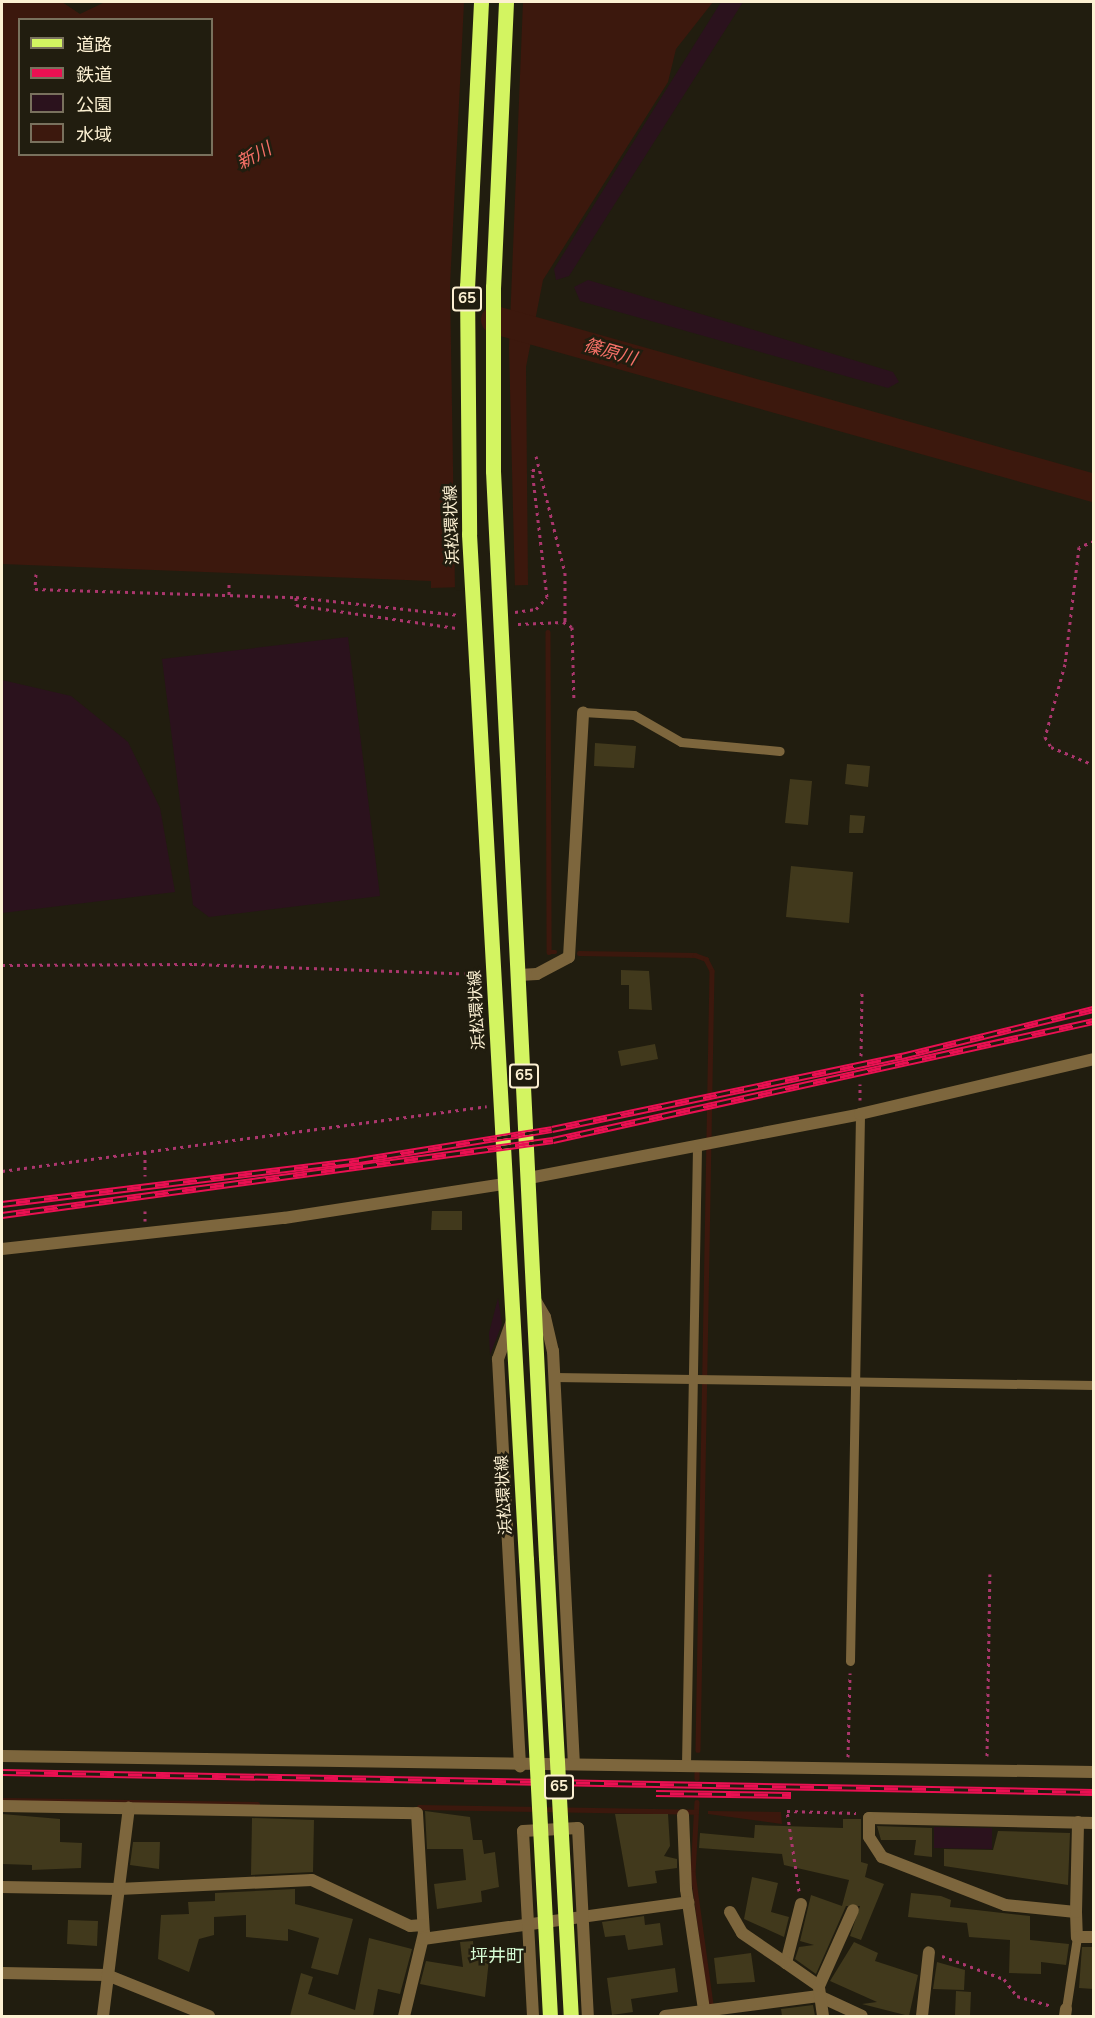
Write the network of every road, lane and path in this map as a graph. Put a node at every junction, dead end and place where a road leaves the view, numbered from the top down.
1 (481, 2) edge
2 (506, 2) edge
3 (536, 456) dead end
4 (540, 470) junction
5 (1094, 541) edge
6 (36, 574) dead end
7 (229, 582) dead end
8 (229, 595) junction
9 (296, 597) junction
10 (506, 613) junction
11 (467, 615) junction
12 (565, 622) junction
13 (518, 624) dead end
14 (456, 628) dead end
15 (583, 712) junction
16 (780, 751) dead end
17 (1094, 765) edge
18 (2, 965) edge
19 (493, 974) junction
20 (519, 975) junction
21 (862, 992) dead end
22 (520, 996) junction
23 (494, 998) junction
24 (861, 1056) dead end
25 (1094, 1059) edge
26 (500, 1105) junction
27 (860, 1113) junction
28 (705, 1145) junction
29 (145, 1152) junction
30 (2, 1171) edge
31 (145, 1176) dead end
32 (530, 1178) junction
33 (504, 1184) junction
34 (2, 1249) edge
35 (533, 1298) junction
36 (513, 1317) junction
37 (554, 1377) junction
38 (696, 1378) junction
39 (855, 1381) junction
40 (1094, 1385) edge
41 (990, 1574) dead end
42 (850, 1661) joint
43 (2, 1756) edge
44 (574, 1763) junction
45 (686, 1765) junction
46 (520, 1766) junction
47 (848, 1767) junction
48 (987, 1770) junction
49 (1094, 1772) edge
50 (2, 1806) edge
51 (129, 1808) junction
52 (683, 1815) dead end
53 (869, 1818) junction
54 (1078, 1822) junction
55 (1094, 1822) edge
56 (2, 1887) edge
57 (118, 1889) junction
58 (688, 1902) junction
59 (801, 1904) joint
60 (854, 1910) dead end
61 (730, 1911) dead end
62 (1076, 1912) junction
63 (583, 1917) junction
64 (423, 1925) junction
65 (528, 1926) junction
66 (1077, 1937) junction
67 (1094, 1937) edge
68 (423, 1939) junction
69 (929, 1952) joint
70 (786, 1963) junction
71 (2, 1973) edge
72 (107, 1975) junction
73 (819, 1991) junction
74 (1065, 2013) edge
75 (704, 2014) edge
76 (103, 2016) edge
77 (209, 2016) edge
78 (404, 2016) edge
79 (533, 2016) edge
80 (550, 2016) edge
81 (571, 2016) edge
82 (588, 2016) edge
83 (665, 2016) edge
84 (823, 2016) edge
85 (862, 2016) edge
86 (922, 2016) edge

1 - 11 main road, 浜松環状線 / 65
2 - 10 main road, 65
3 - 4 path
4 - 10 path
4 - 12 path
5 - 17 path
6 - 8 path
7 - 8 path
8 - 9 path
9 - 11 path
9 - 14 path
10 - 11 main road
10 - 20 main road, 65
11 - 19 main road, 浜松環状線 / 65
12 - 13 path
12 - 15 path
15 - 16 lane
15 - 20 street
18 - 19 path
19 - 23 main road, 浜松環状線 / 65
20 - 22 main road, 65
21 - 24 path
22 - 23 main road
22 - 32 main road, 65
23 - 26 main road, 浜松環状線 / 65
25 - 27 street
26 - 29 path
26 - 33 main road, 浜松環状線 / 65
27 - 28 street
27 - 39 lane
28 - 32 street
28 - 38 lane
29 - 30 path
29 - 31 path
32 - 35 main road, 65
33 - 34 street
33 - 36 main road, 浜松環状線 / 65
35 - 37 street
35 - 81 main road, 65, bridge
36 - 46 street
36 - 80 main road, 浜松環状線 / 65, bridge
37 - 38 lane
37 - 44 street
38 - 39 lane
38 - 45 lane
39 - 40 lane
39 - 42 lane
41 - 48 path
42 - 47 path
43 - 46 street
44 - 45 street
44 - 46 street
45 - 47 street
47 - 48 street
48 - 49 street
50 - 51 street
51 - 57 street
51 - 64 street
52 - 58 street
53 - 54 street
53 - 59 path
53 - 62 street
54 - 55 street
54 - 62 street
56 - 57 street
57 - 64 street
57 - 72 street
58 - 63 street
58 - 75 street
59 - 70 street
60 - 73 street
61 - 70 street
62 - 66 street
63 - 65 street
63 - 65 street
63 - 82 street
64 - 68 street
65 - 68 street
65 - 79 street
66 - 67 street
66 - 74 lane
68 - 78 street
69 - 74 path
69 - 86 street
70 - 73 street
71 - 72 street
72 - 76 street
72 - 77 street
73 - 75 street
73 - 84 street
73 - 85 street
75 - 83 street

